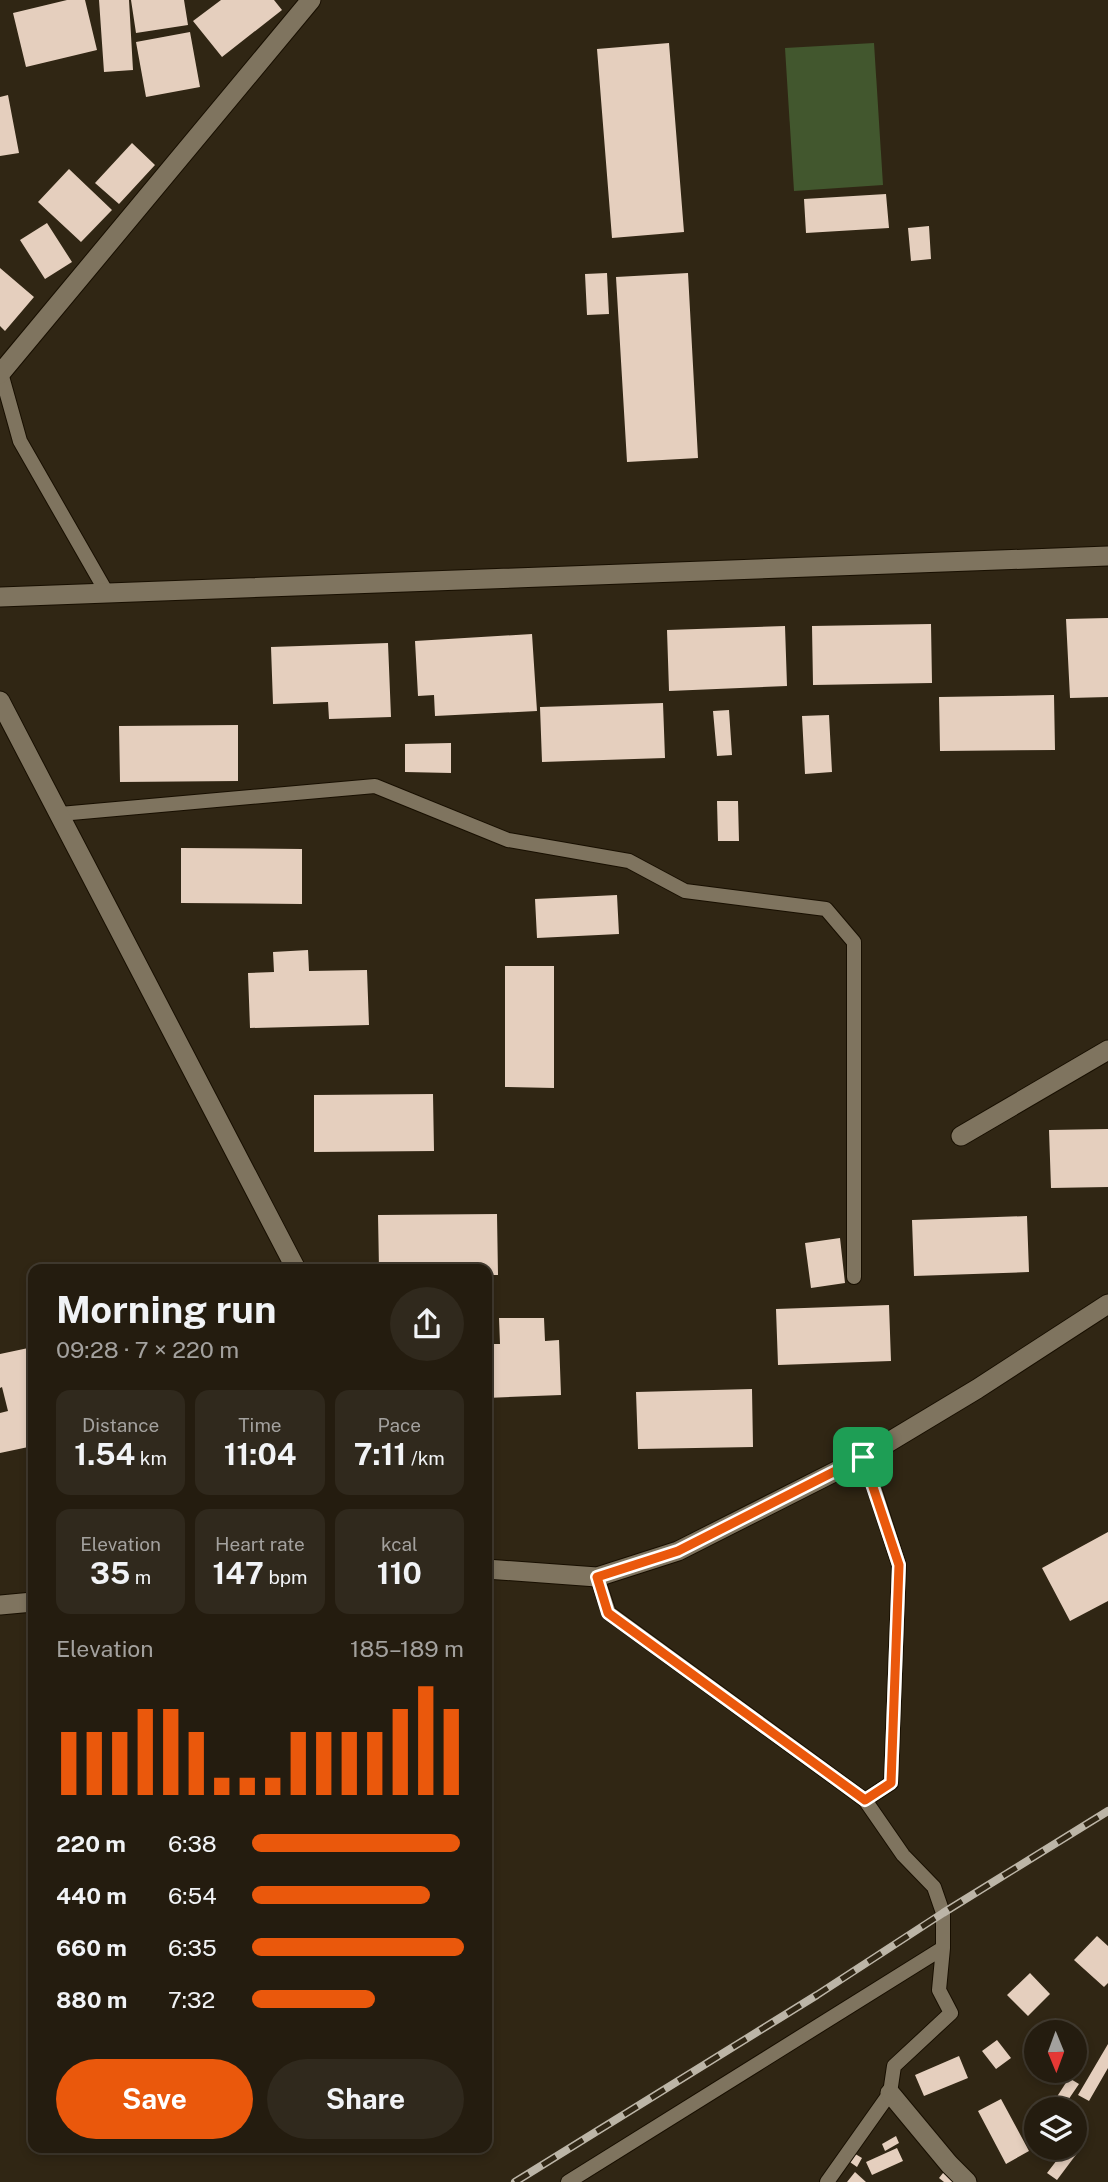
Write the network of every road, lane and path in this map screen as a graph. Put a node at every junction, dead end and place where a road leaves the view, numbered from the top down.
1 (311, 0) edge
2 (1, 374) edge
3 (1108, 556) edge
4 (107, 593) junction
5 (0, 597) edge
6 (0, 701) edge
7 (60, 814) junction
8 (1108, 1050) edge
9 (961, 1136) dead end
10 (293, 1264) edge
11 (854, 1277) dead end
12 (1108, 1304) edge
13 (863, 1457) junction
14 (492, 1570) edge
15 (597, 1577) junction
16 (28, 1602) edge
17 (0, 1605) edge
18 (865, 1800) junction
19 (943, 1948) junction
20 (890, 2093) junction
21 (568, 2182) edge
22 (827, 2182) edge
23 (967, 2182) edge

1 - 2 street
2 - 4 lane
3 - 4 street
4 - 5 street
6 - 7 street
7 - 10 street
7 - 11 lane
8 - 9 street
12 - 13 street
13 - 15 street
13 - 18 lane
14 - 15 street
15 - 18 lane
16 - 17 street
18 - 19 lane
19 - 20 lane
19 - 21 lane
20 - 22 lane
20 - 23 street

